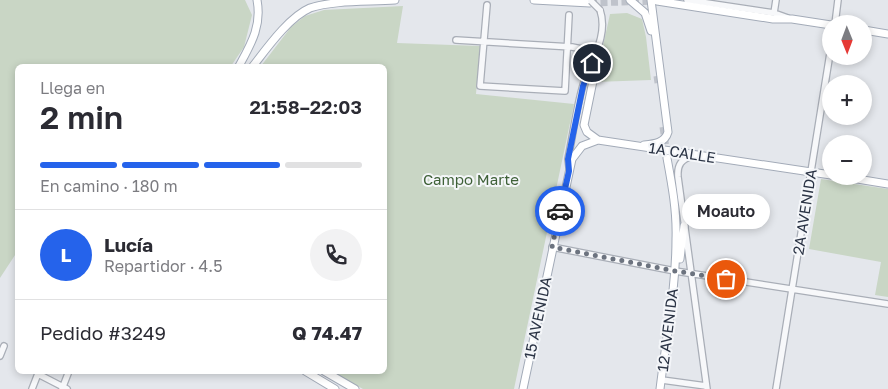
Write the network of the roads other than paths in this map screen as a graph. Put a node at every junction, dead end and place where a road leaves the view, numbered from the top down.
1 (257, 0) edge
2 (395, 0) edge
3 (534, 0) edge
4 (630, 0) edge
5 (652, 0) edge
6 (687, 0) edge
7 (776, 0) edge
8 (838, 0) edge
9 (590, 1) edge
10 (713, 2) edge
11 (487, 5) dead end
12 (774, 13) junction
13 (836, 15) edge
14 (569, 16) dead end
15 (792, 19) junction
16 (822, 24) edge
17 (651, 31) junction
18 (872, 31) edge
19 (888, 34) edge
20 (456, 40) dead end
21 (484, 42) junction
22 (567, 47) junction
23 (597, 52) junction
24 (240, 64) edge
25 (255, 64) edge
26 (828, 65) edge
27 (594, 76) dead end
28 (664, 127) tunnel mouth
29 (598, 140) junction
30 (636, 145) junction
31 (695, 155) junction
32 (668, 158) tunnel mouth
33 (569, 171) junction
34 (811, 172) junction
35 (822, 174) edge
36 (872, 181) edge
37 (888, 184) edge
38 (684, 226) junction
39 (552, 247) junction
40 (675, 271) junction
41 (692, 274) junction
42 (792, 288) junction
43 (888, 304) edge
44 (4, 346) dead end
45 (0, 356) edge
46 (37, 374) edge
47 (41, 374) edge
48 (68, 374) edge
49 (310, 374) edge
50 (329, 374) edge
51 (662, 380) junction
52 (64, 388) edge
53 (707, 388) edge
54 (32, 389) edge
55 (335, 389) edge
56 (355, 389) edge
57 (523, 389) edge
58 (660, 389) edge
59 (776, 389) edge

1 - 24 main road
2 - 25 main road
3 - 9 main road
4 - 17 main road
5 - 15 main road
5 - 17 main road
5 - 30 main road
6 - 10 street
7 - 12 street
8 - 13 street
9 - 23 street, bridge
10 - 12 street
11 - 21 street
12 - 15 street
14 - 22 street
15 - 16 main road
17 - 28 main road
18 - 19 main road
20 - 21 street
21 - 22 street
21 - 22 street
22 - 23 street
23 - 33 street
26 - 34 street, 2A AVENIDA
27 - 29 main road
29 - 30 main road, 1A CALLE
29 - 33 main road
30 - 31 main road, 1A CALLE
31 - 34 main road, 1A CALLE
31 - 38 street
32 - 40 main road
33 - 39 main road, 15 AVENIDA
34 - 35 main road, 1A CALLE
34 - 42 street, 2A AVENIDA
36 - 37 main road
38 - 40 main road
38 - 41 street
39 - 40 street
39 - 57 main road, 15 AVENIDA
40 - 41 street
40 - 51 main road, 12 AVENIDA
41 - 42 street
41 - 53 street
42 - 43 street
42 - 59 street, 2A AVENIDA
44 - 45 street
46 - 54 street
47 - 52 street
48 - 52 street
49 - 55 main road
50 - 56 main road
51 - 53 street
51 - 58 main road, 12 AVENIDA

